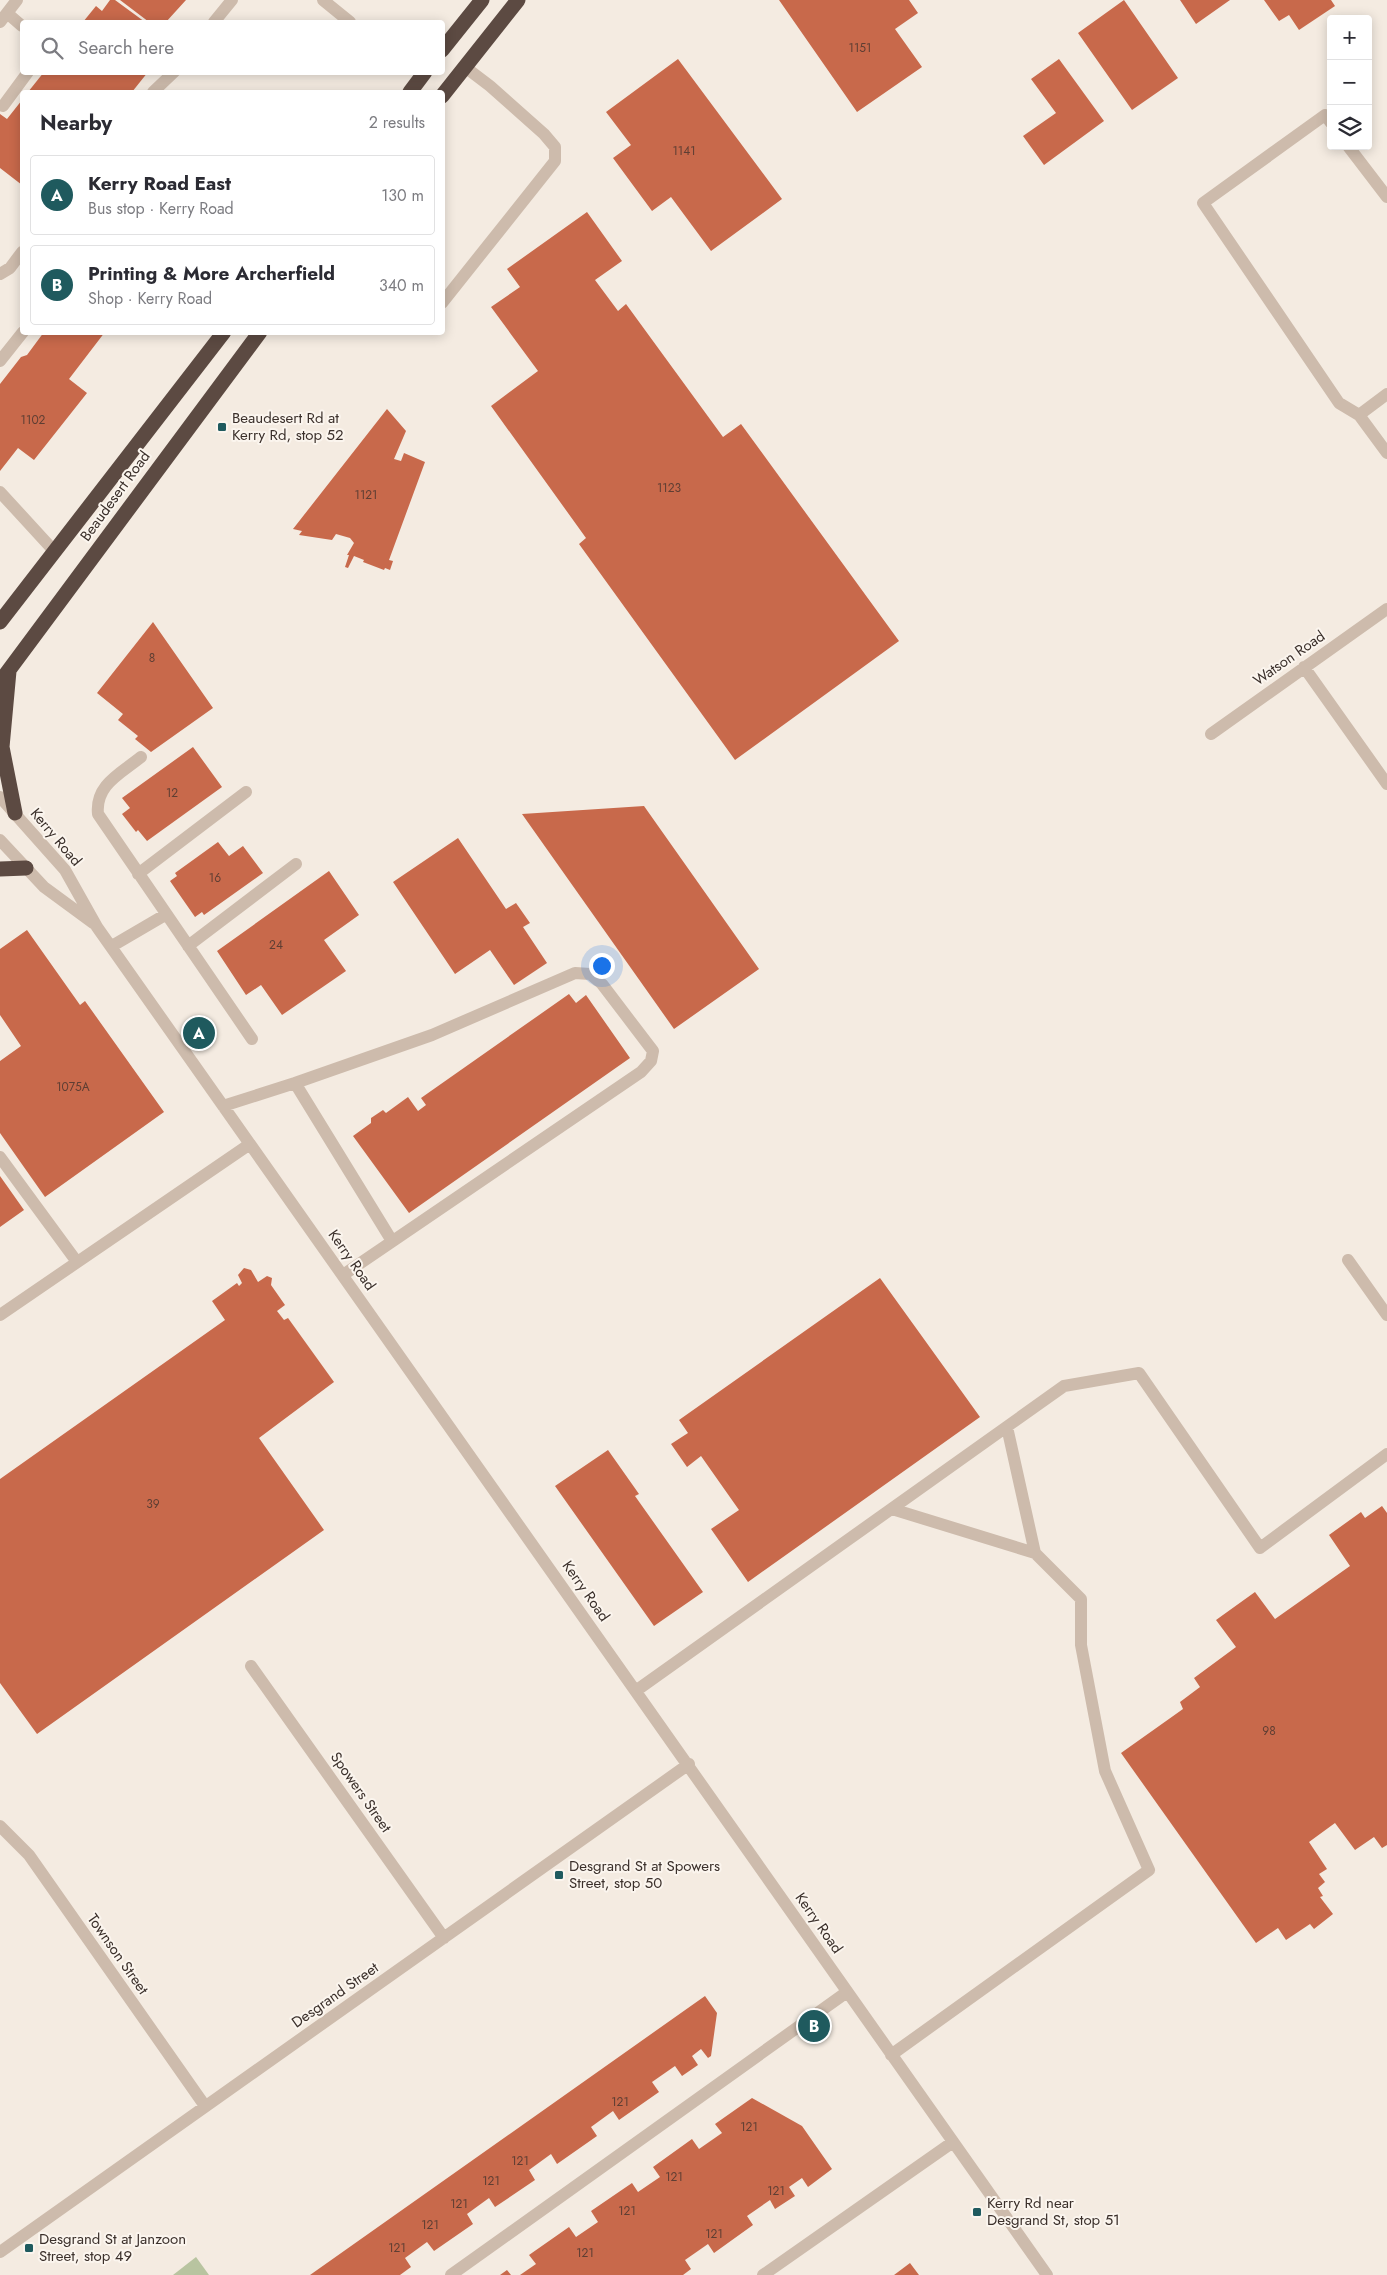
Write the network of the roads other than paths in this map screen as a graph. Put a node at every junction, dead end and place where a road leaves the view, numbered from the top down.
1 (17, 0) edge
2 (232, 0) edge
3 (323, 0) edge
4 (482, 0) edge
5 (518, 0) edge
6 (3, 18) edge
7 (216, 20) edge
8 (348, 20) edge
9 (20, 25) edge
10 (445, 46) edge
11 (465, 68) junction
12 (26, 75) edge
13 (171, 75) edge
14 (420, 75) edge
15 (155, 90) edge
16 (411, 90) edge
17 (445, 92) edge
18 (4, 106) dead end
19 (1327, 118) edge
20 (1351, 150) edge
21 (1387, 197) edge
22 (20, 255) edge
23 (0, 274) edge
24 (445, 299) edge
25 (21, 335) edge
26 (222, 335) edge
27 (258, 335) edge
28 (0, 361) edge
29 (1387, 394) edge
30 (1359, 415) junction
31 (1387, 453) edge
32 (0, 492) edge
33 (55, 552) junction
34 (1387, 609) edge
35 (0, 622) edge
36 (1304, 667) junction
37 (9, 669) junction
38 (0, 682) edge
39 (1211, 734) dead end
40 (141, 757) dead end
41 (1387, 784) edge
42 (246, 792) dead end
43 (0, 797) edge
44 (15, 812) junction
45 (0, 840) edge
46 (296, 864) dead end
47 (26, 868) junction
48 (0, 869) edge
49 (138, 874) junction
50 (166, 915) junction
51 (97, 926) junction
52 (112, 946) junction
53 (188, 946) junction
54 (252, 1039) dead end
55 (296, 1083) junction
56 (223, 1106) junction
57 (250, 1144) junction
58 (0, 1157) edge
59 (392, 1241) junction
60 (1348, 1260) dead end
61 (77, 1262) junction
62 (343, 1275) junction
63 (0, 1315) edge
64 (1387, 1315) edge
65 (1008, 1426) junction
66 (1387, 1454) edge
67 (892, 1508) junction
68 (1035, 1553) junction
69 (251, 1666) dead end
70 (636, 1690) junction
71 (689, 1764) junction
72 (0, 1826) edge
73 (444, 1938) junction
74 (847, 1992) junction
75 (891, 2055) junction
76 (205, 2106) junction
77 (953, 2142) junction
78 (0, 2252) edge
79 (451, 2275) edge
80 (763, 2275) edge
81 (1047, 2275) edge

1 - 6 street
2 - 7 street
3 - 8 street
4 - 10 highway
5 - 11 highway
6 - 9 street
11 - 17 highway
11 - 24 street
12 - 18 street
13 - 15 street
14 - 16 highway
19 - 30 street
20 - 21 street
22 - 23 street
25 - 28 street
26 - 33 highway, Beaudesert Road
27 - 37 highway, Beaudesert Road
29 - 30 street
30 - 31 street
32 - 33 street
33 - 35 highway, Beaudesert Road
34 - 36 street, Watson Road
36 - 39 street, Watson Road
36 - 41 street
37 - 38 highway, Beaudesert Road
37 - 44 highway
40 - 49 street
42 - 49 street
43 - 44 street, Kerry Road
44 - 51 street, Kerry Road
45 - 47 street, Kerry Road
46 - 53 street
47 - 48 highway
47 - 51 street, Kerry Road
49 - 50 street
50 - 52 street
50 - 53 street
51 - 52 street, Kerry Road
52 - 56 street, Kerry Road
53 - 54 street
55 - 56 street
55 - 59 street
55 - 59 street
56 - 57 street, Kerry Road
57 - 61 street
57 - 62 street, Kerry Road
58 - 61 street
59 - 62 street
60 - 64 street
61 - 63 street
62 - 70 street, Kerry Road
65 - 66 street
65 - 67 street
65 - 68 street
67 - 68 street
67 - 70 street
68 - 75 street
69 - 73 street, Spowers Street
70 - 71 street, Kerry Road
71 - 73 street, Desgrand Street
71 - 74 street, Kerry Road
72 - 76 street, Townson Street
73 - 76 street, Desgrand Street
74 - 75 street, Kerry Road
74 - 79 street
75 - 77 street, Kerry Road
76 - 78 street, Desgrand Street
77 - 80 street
77 - 81 street, Kerry Road

